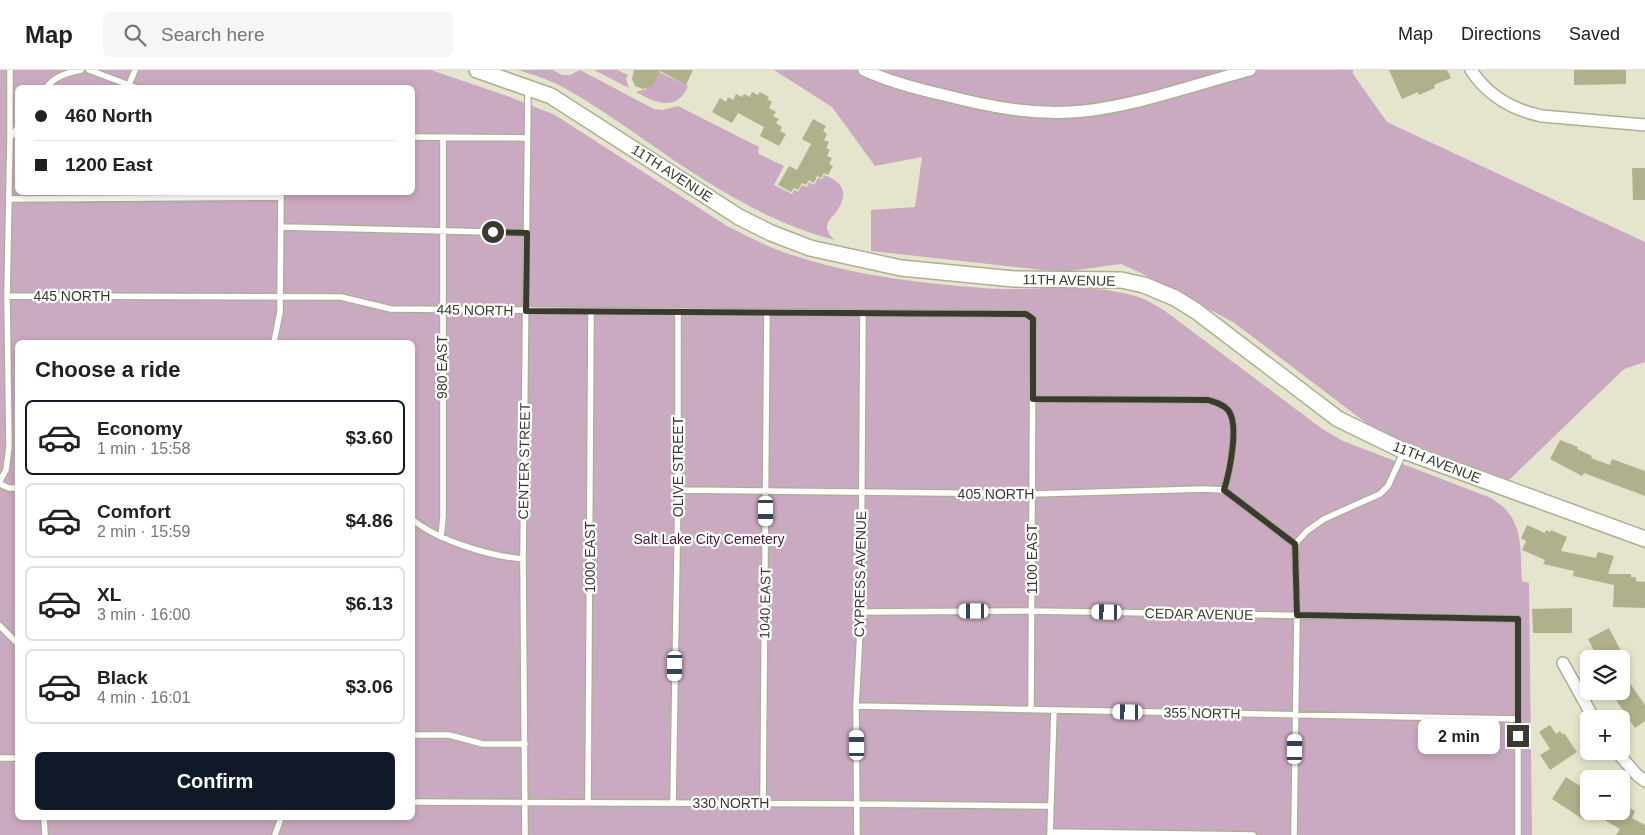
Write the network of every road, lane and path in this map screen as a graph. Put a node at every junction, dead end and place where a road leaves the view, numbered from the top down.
1 (10, 70) edge
2 (81, 70) edge
3 (88, 70) edge
4 (135, 70) edge
5 (476, 70) edge
6 (864, 70) edge
7 (1250, 70) edge
8 (1471, 70) edge
9 (48, 85) edge
10 (129, 85) joint
11 (528, 88) junction
12 (1645, 124) edge
13 (15, 132) edge
14 (415, 137) edge
15 (443, 137) junction
16 (527, 138) junction
17 (10, 139) junction
18 (281, 195) edge
19 (9, 199) junction
20 (281, 228) junction
21 (443, 231) junction
22 (527, 233) junction
23 (7, 296) junction
24 (281, 297) junction
25 (442, 310) junction
26 (526, 311) junction
27 (591, 311) junction
28 (678, 312) junction
29 (767, 312) junction
30 (863, 313) junction
31 (1033, 319) joint
32 (275, 340) edge
33 (9, 391) junction
34 (15, 391) edge
35 (1033, 399) junction
36 (1404, 452) junction
37 (0, 483) edge
38 (15, 488) edge
39 (678, 490) junction
40 (1224, 490) junction
41 (766, 491) junction
42 (861, 493) junction
43 (1032, 494) junction
44 (415, 521) edge
45 (441, 537) junction
46 (1645, 539) edge
47 (1295, 544) junction
48 (523, 559) junction
49 (1031, 611) junction
50 (861, 612) junction
51 (1297, 615) junction
52 (0, 626) edge
53 (15, 641) edge
54 (1563, 663) dead end
55 (856, 706) junction
56 (1030, 709) junction
57 (1054, 710) junction
58 (1589, 710) edge
59 (1295, 715) junction
60 (1518, 719) junction
61 (415, 735) edge
62 (525, 744) junction
63 (0, 758) edge
64 (15, 758) edge
65 (1624, 760) edge
66 (1645, 781) edge
67 (415, 802) edge
68 (525, 802) junction
69 (588, 802) junction
70 (672, 803) junction
71 (763, 803) junction
72 (858, 804) junction
73 (1050, 806) junction
74 (44, 820) edge
75 (280, 820) edge
76 (1050, 834) edge
77 (44, 835) edge
78 (275, 835) edge
79 (524, 835) edge
80 (857, 835) edge
81 (1253, 835) edge
82 (1294, 835) edge
83 (1518, 835) edge

1 - 17 lane
2 - 9 lane
3 - 10 lane
4 - 10 lane
5 - 11 street, 11TH AVENUE
6 - 7 street
8 - 12 street
11 - 16 lane, CENTER STREET
11 - 36 street, 11TH AVENUE
13 - 17 lane
14 - 15 lane
15 - 16 lane
15 - 21 lane, 980 EAST
16 - 22 lane, CENTER STREET
17 - 19 lane
18 - 19 lane
18 - 20 lane
19 - 23 lane
20 - 21 lane
20 - 24 lane
21 - 22 lane
21 - 25 lane, 980 EAST
22 - 26 lane, CENTER STREET
23 - 24 lane, 445 NORTH
23 - 33 lane
24 - 25 lane, 445 NORTH
24 - 32 lane
25 - 26 lane, 445 NORTH
25 - 45 lane, 980 EAST
26 - 27 lane, 445 NORTH
26 - 48 lane, CENTER STREET
27 - 28 lane, 445 NORTH
27 - 69 lane, 1000 EAST
28 - 29 lane, 445 NORTH
28 - 39 lane, OLIVE STREET
29 - 30 lane, 445 NORTH
29 - 41 lane, 1040 EAST
30 - 31 lane, 445 NORTH
30 - 42 lane, CYPRESS AVENUE
31 - 35 lane, 1100 EAST
33 - 34 lane
33 - 37 lane
35 - 40 lane
35 - 43 lane, 1100 EAST
36 - 46 street, 11TH AVENUE
36 - 47 lane
37 - 38 lane
39 - 41 lane, 405 NORTH
39 - 70 lane, OLIVE STREET
40 - 43 lane, 405 NORTH
40 - 47 lane
41 - 42 lane, 405 NORTH
41 - 71 lane, 1040 EAST
42 - 43 lane, 405 NORTH
42 - 50 lane, CYPRESS AVENUE
43 - 49 lane, 1100 EAST
44 - 45 lane
45 - 48 lane
47 - 51 lane
48 - 62 lane, CENTER STREET
49 - 50 lane, CEDAR AVENUE
49 - 51 lane, CEDAR AVENUE
49 - 56 lane, 1100 EAST
50 - 55 lane, CYPRESS AVENUE
51 - 59 lane
51 - 60 lane, CEDAR AVENUE
52 - 53 lane
54 - 58 street
55 - 56 lane, 355 NORTH
55 - 72 lane, CYPRESS AVENUE
56 - 57 lane, 355 NORTH
57 - 59 lane, 355 NORTH
57 - 73 lane
59 - 60 lane, 355 NORTH
59 - 82 lane
60 - 83 lane
61 - 62 lane
62 - 68 lane, CENTER STREET
63 - 64 lane
65 - 66 street
67 - 68 lane, 330 NORTH
68 - 69 lane, 330 NORTH
68 - 79 lane, CENTER STREET
69 - 70 lane, 330 NORTH
70 - 71 lane, 330 NORTH
71 - 72 lane, 330 NORTH
72 - 73 lane, 330 NORTH
72 - 80 lane, CYPRESS AVENUE
73 - 76 lane
74 - 77 lane
75 - 78 lane
76 - 81 lane

